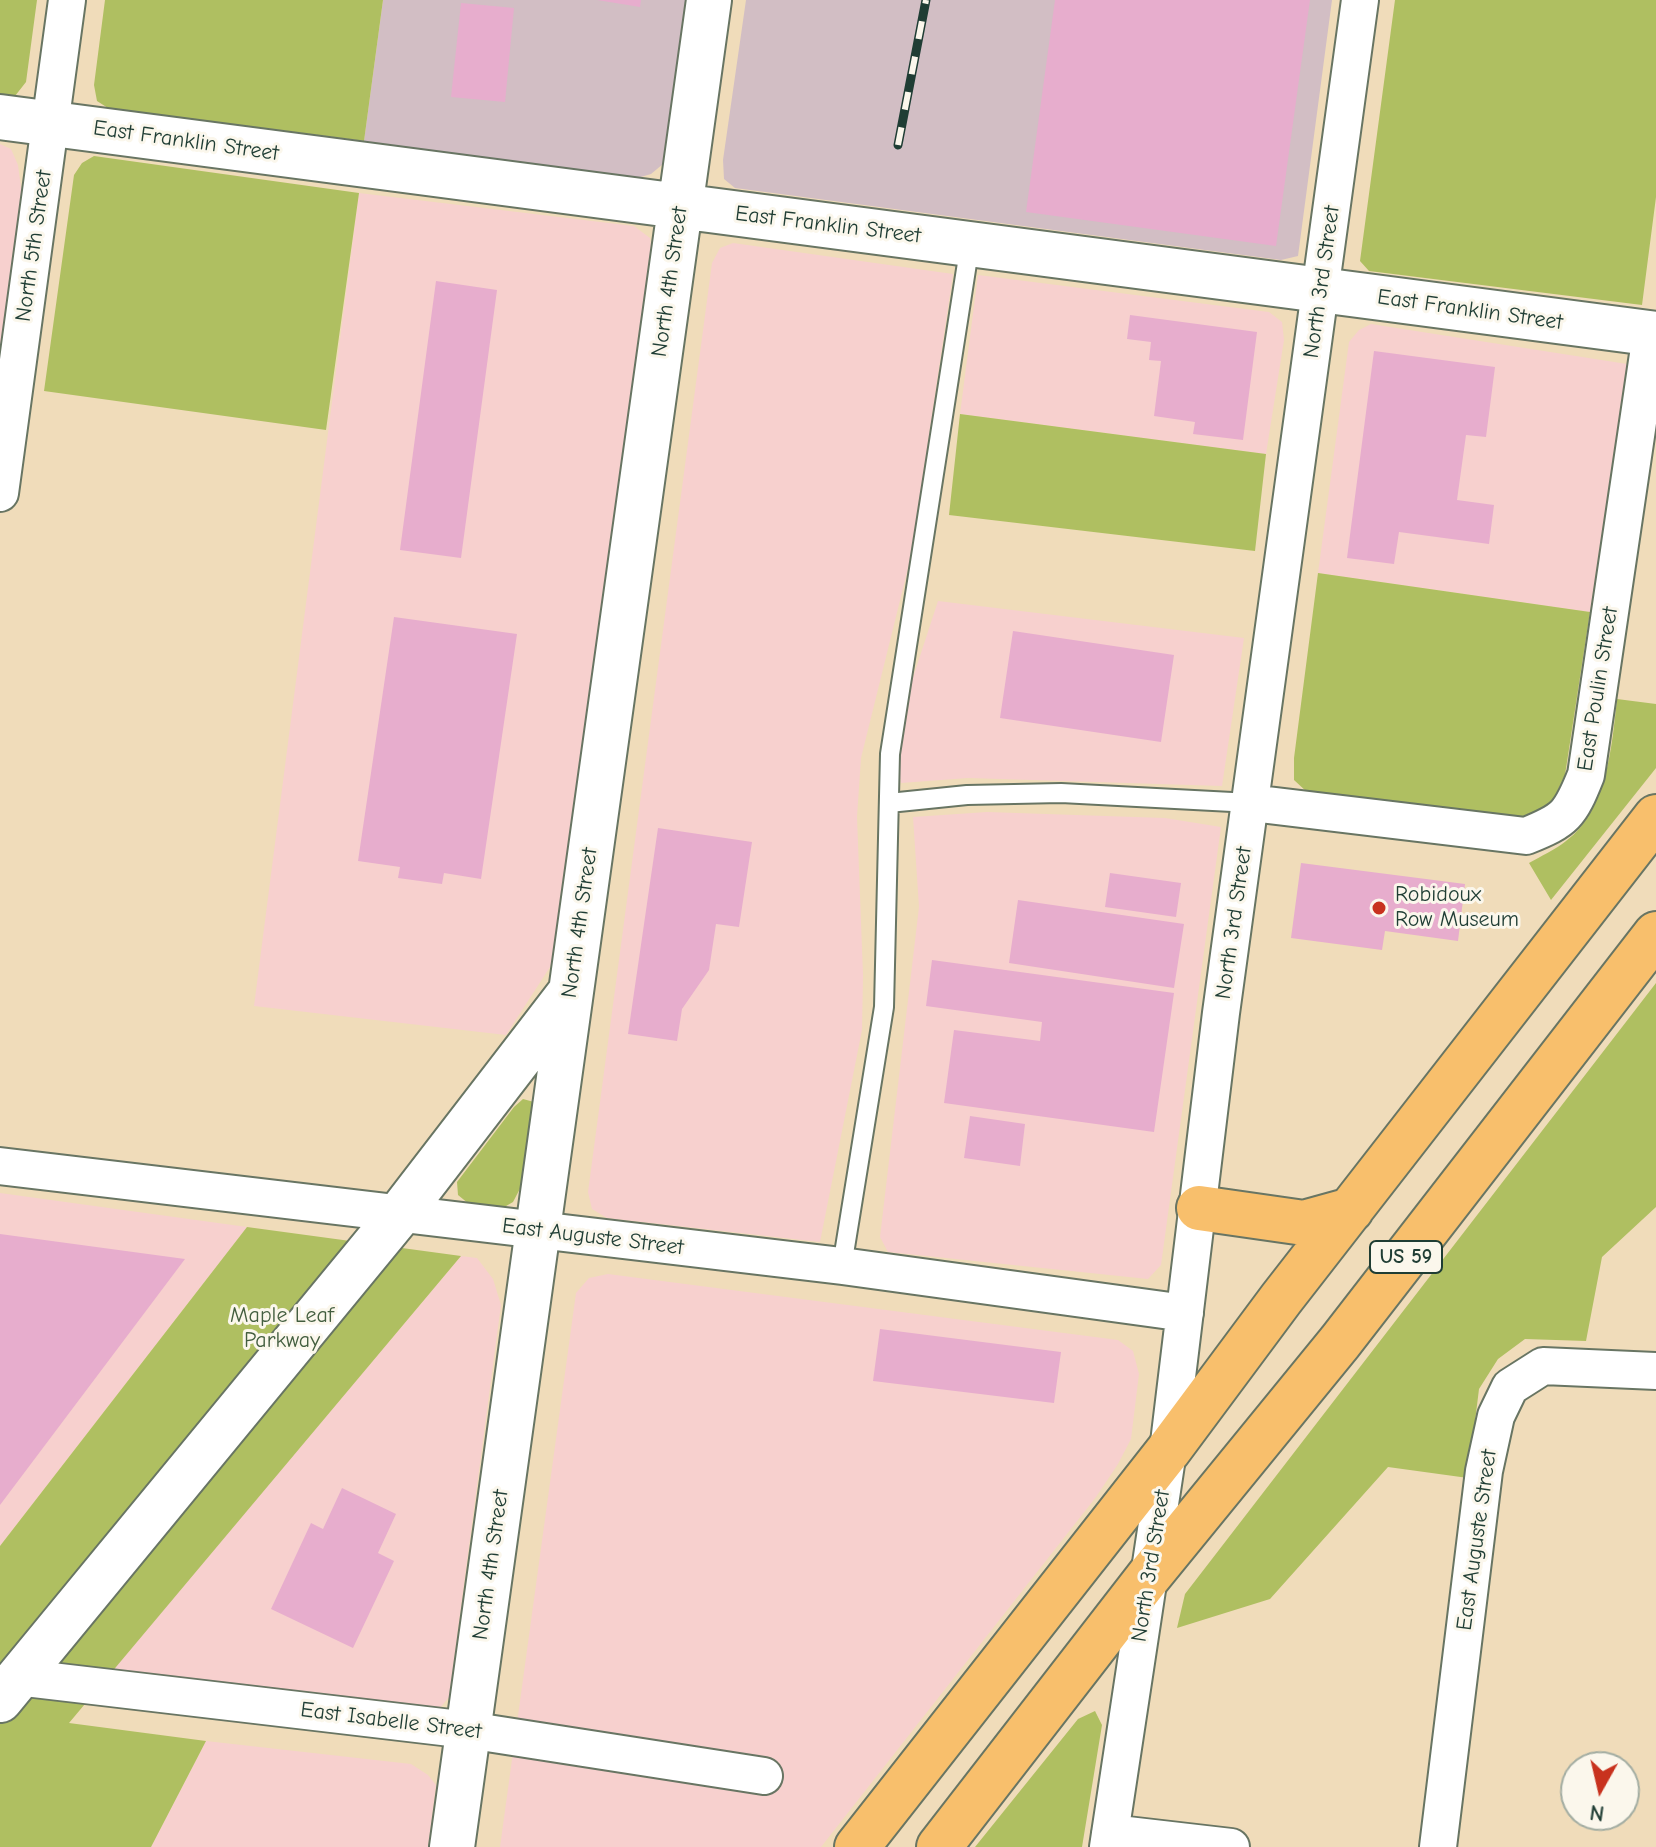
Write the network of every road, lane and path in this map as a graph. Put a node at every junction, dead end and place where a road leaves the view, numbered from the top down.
1 (67, 0) edge
2 (709, 0) edge
3 (1360, 0) edge
4 (0, 117) edge
5 (52, 123) junction
6 (681, 206) junction
7 (970, 244) junction
8 (1321, 290) junction
9 (1654, 334) edge
10 (0, 493) edge
11 (889, 803) junction
12 (1251, 803) junction
13 (1656, 817) edge
14 (1656, 934) edge
15 (571, 992) junction
16 (0, 1166) edge
17 (1199, 1208) junction
18 (1351, 1210) junction
19 (399, 1215) junction
20 (538, 1231) junction
21 (842, 1266) junction
22 (1185, 1313) junction
23 (1656, 1371) edge
24 (1168, 1451) junction
25 (1149, 1576) junction
26 (6, 1684) edge
27 (468, 1730) junction
28 (764, 1776) dead end
29 (1109, 1840) edge
30 (452, 1847) edge
31 (857, 1847) edge
32 (939, 1847) edge
33 (1231, 1847) edge
34 (1438, 1847) edge

1 - 5 street, North 5th Street
2 - 6 street, North 4th Street
3 - 8 street, North 3rd Street
4 - 5 street, East Franklin Street
5 - 6 street, East Franklin Street
5 - 10 street, North 5th Street
6 - 7 street, East Franklin Street
6 - 15 street, North 4th Street
7 - 8 street, East Franklin Street
7 - 11 lane
8 - 9 street, East Franklin Street
8 - 12 street, North 3rd Street
9 - 12 street, East Poulin Street
11 - 12 lane
11 - 21 lane
12 - 17 street, North 3rd Street
13 - 18 main road
14 - 25 main road, US 59
15 - 19 street
15 - 20 street, North 4th Street
16 - 19 street, East Auguste Street
17 - 18 main road
17 - 22 street, North 3rd Street
18 - 24 main road
19 - 20 street, East Auguste Street
19 - 26 street
20 - 21 street, East Auguste Street
20 - 27 street, North 4th Street
21 - 22 street, East Auguste Street
22 - 24 street, North 3rd Street
23 - 34 street, East Auguste Street
24 - 25 street, North 3rd Street
24 - 31 main road
25 - 29 street, North 3rd Street
25 - 32 main road, US 59
26 - 27 street, East Isabelle Street
27 - 28 street, East Isabelle Street
27 - 30 street, North 4th Street
29 - 33 street

